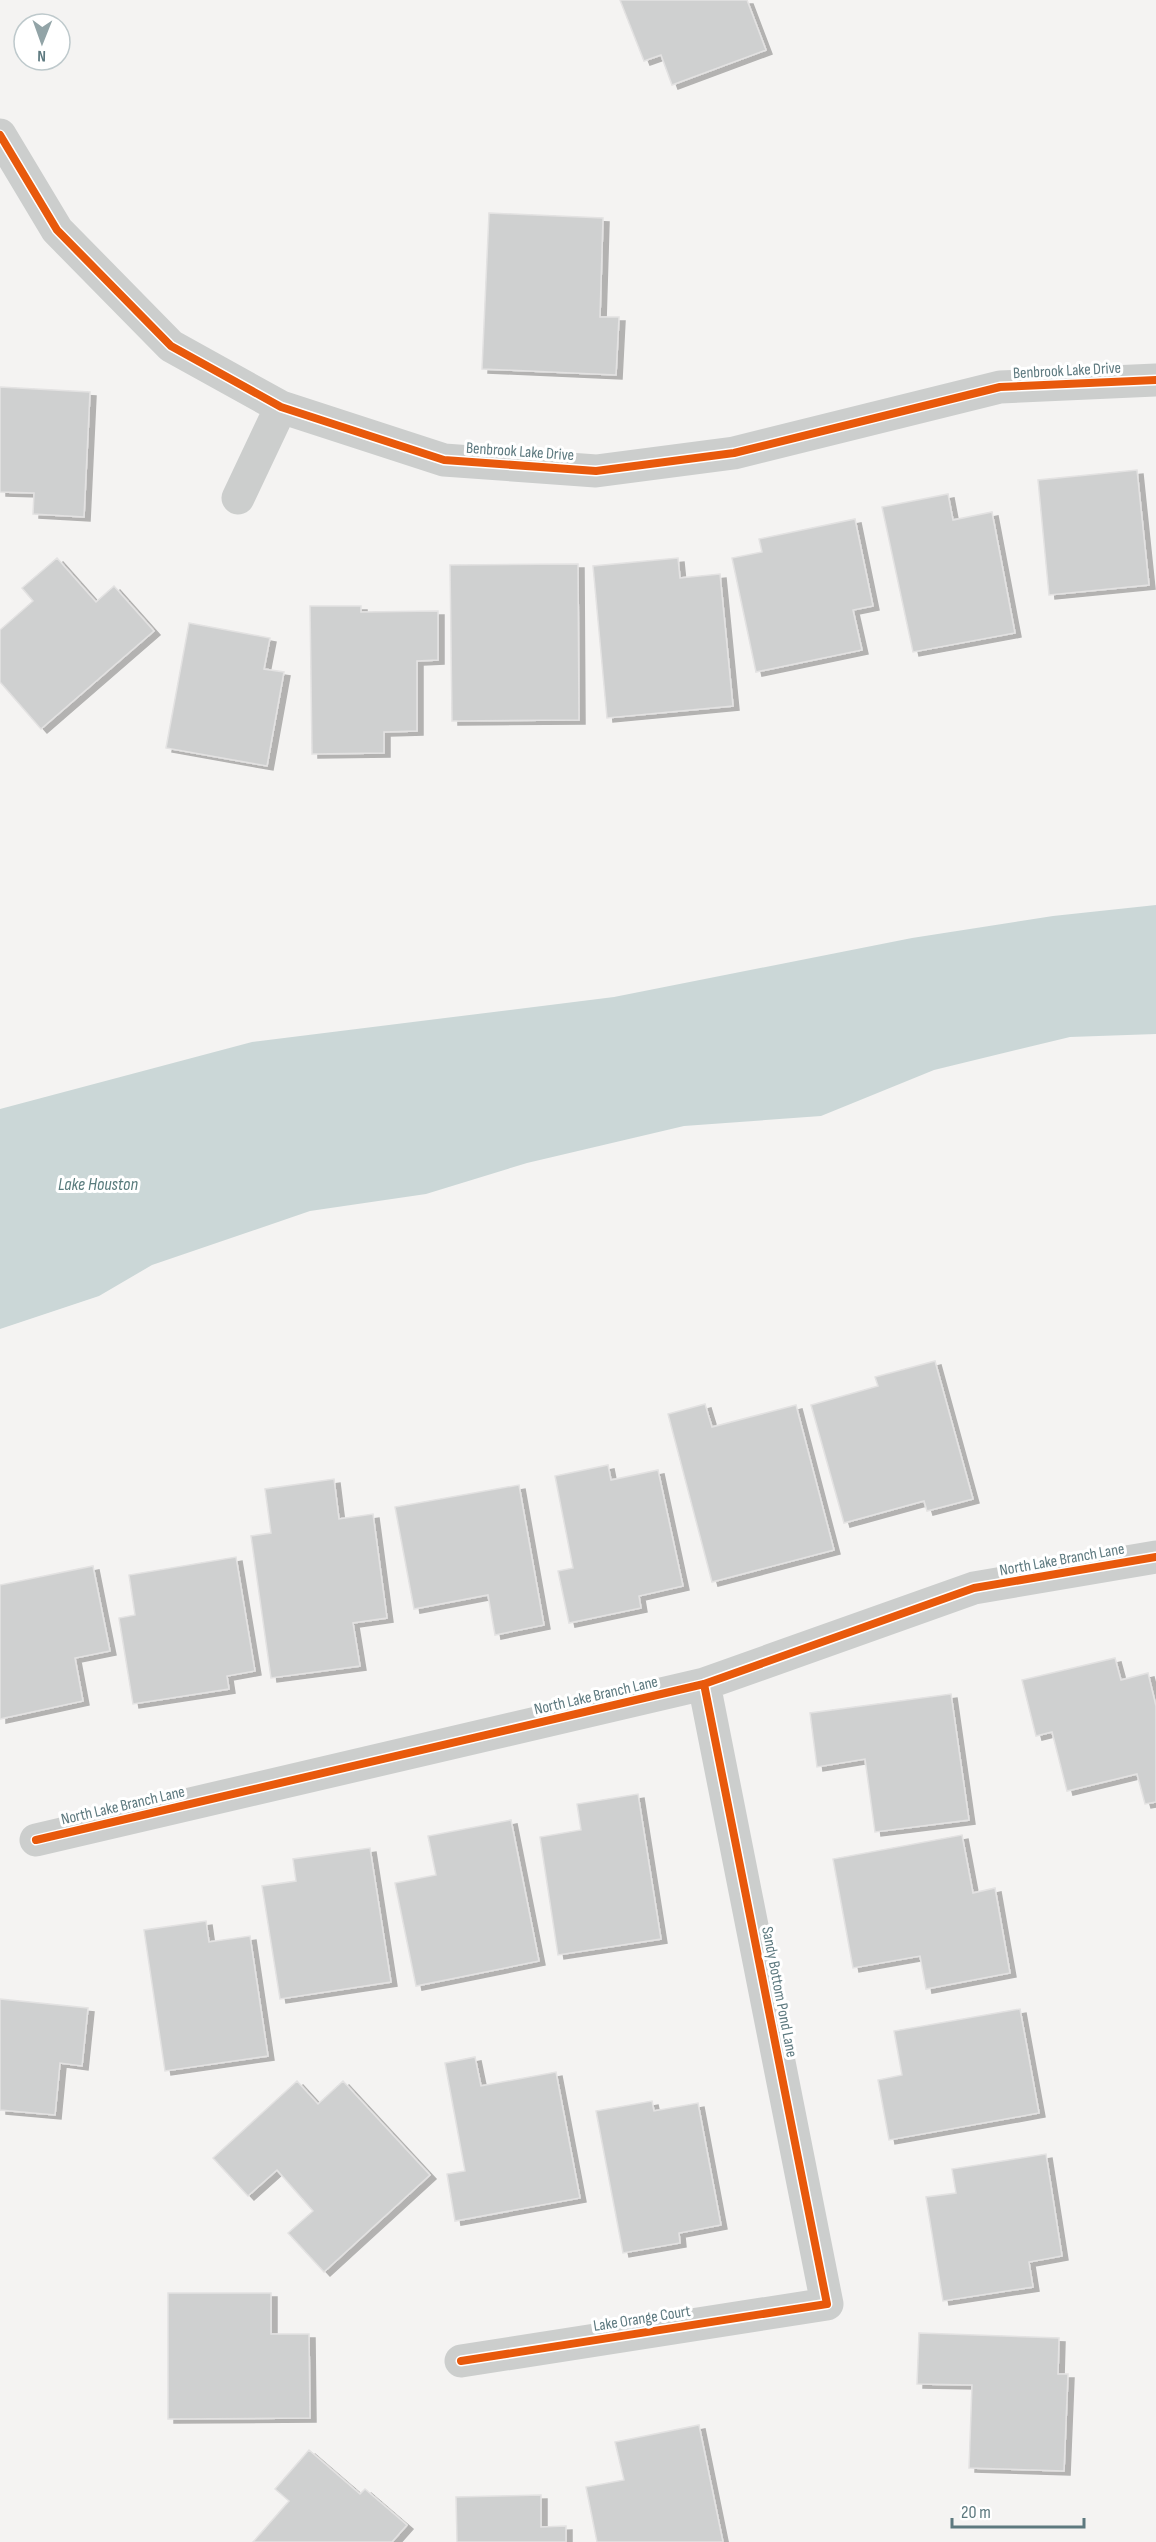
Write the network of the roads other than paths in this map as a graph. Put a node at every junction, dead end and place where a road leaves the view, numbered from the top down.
1 (0, 135) edge
2 (1156, 380) edge
3 (281, 407) junction
4 (238, 498) dead end
5 (1156, 1557) edge
6 (704, 1684) junction
7 (36, 1840) dead end
8 (827, 2304) joint
9 (460, 2361) dead end

1 - 3 street, Benbrook Lake Drive
2 - 3 street, Benbrook Lake Drive
3 - 4 street
5 - 6 street, North Lake Branch Lane
6 - 7 street, North Lake Branch Lane
6 - 8 street, Sandy Bottom Pond Lane
8 - 9 street, Lake Orange Court

